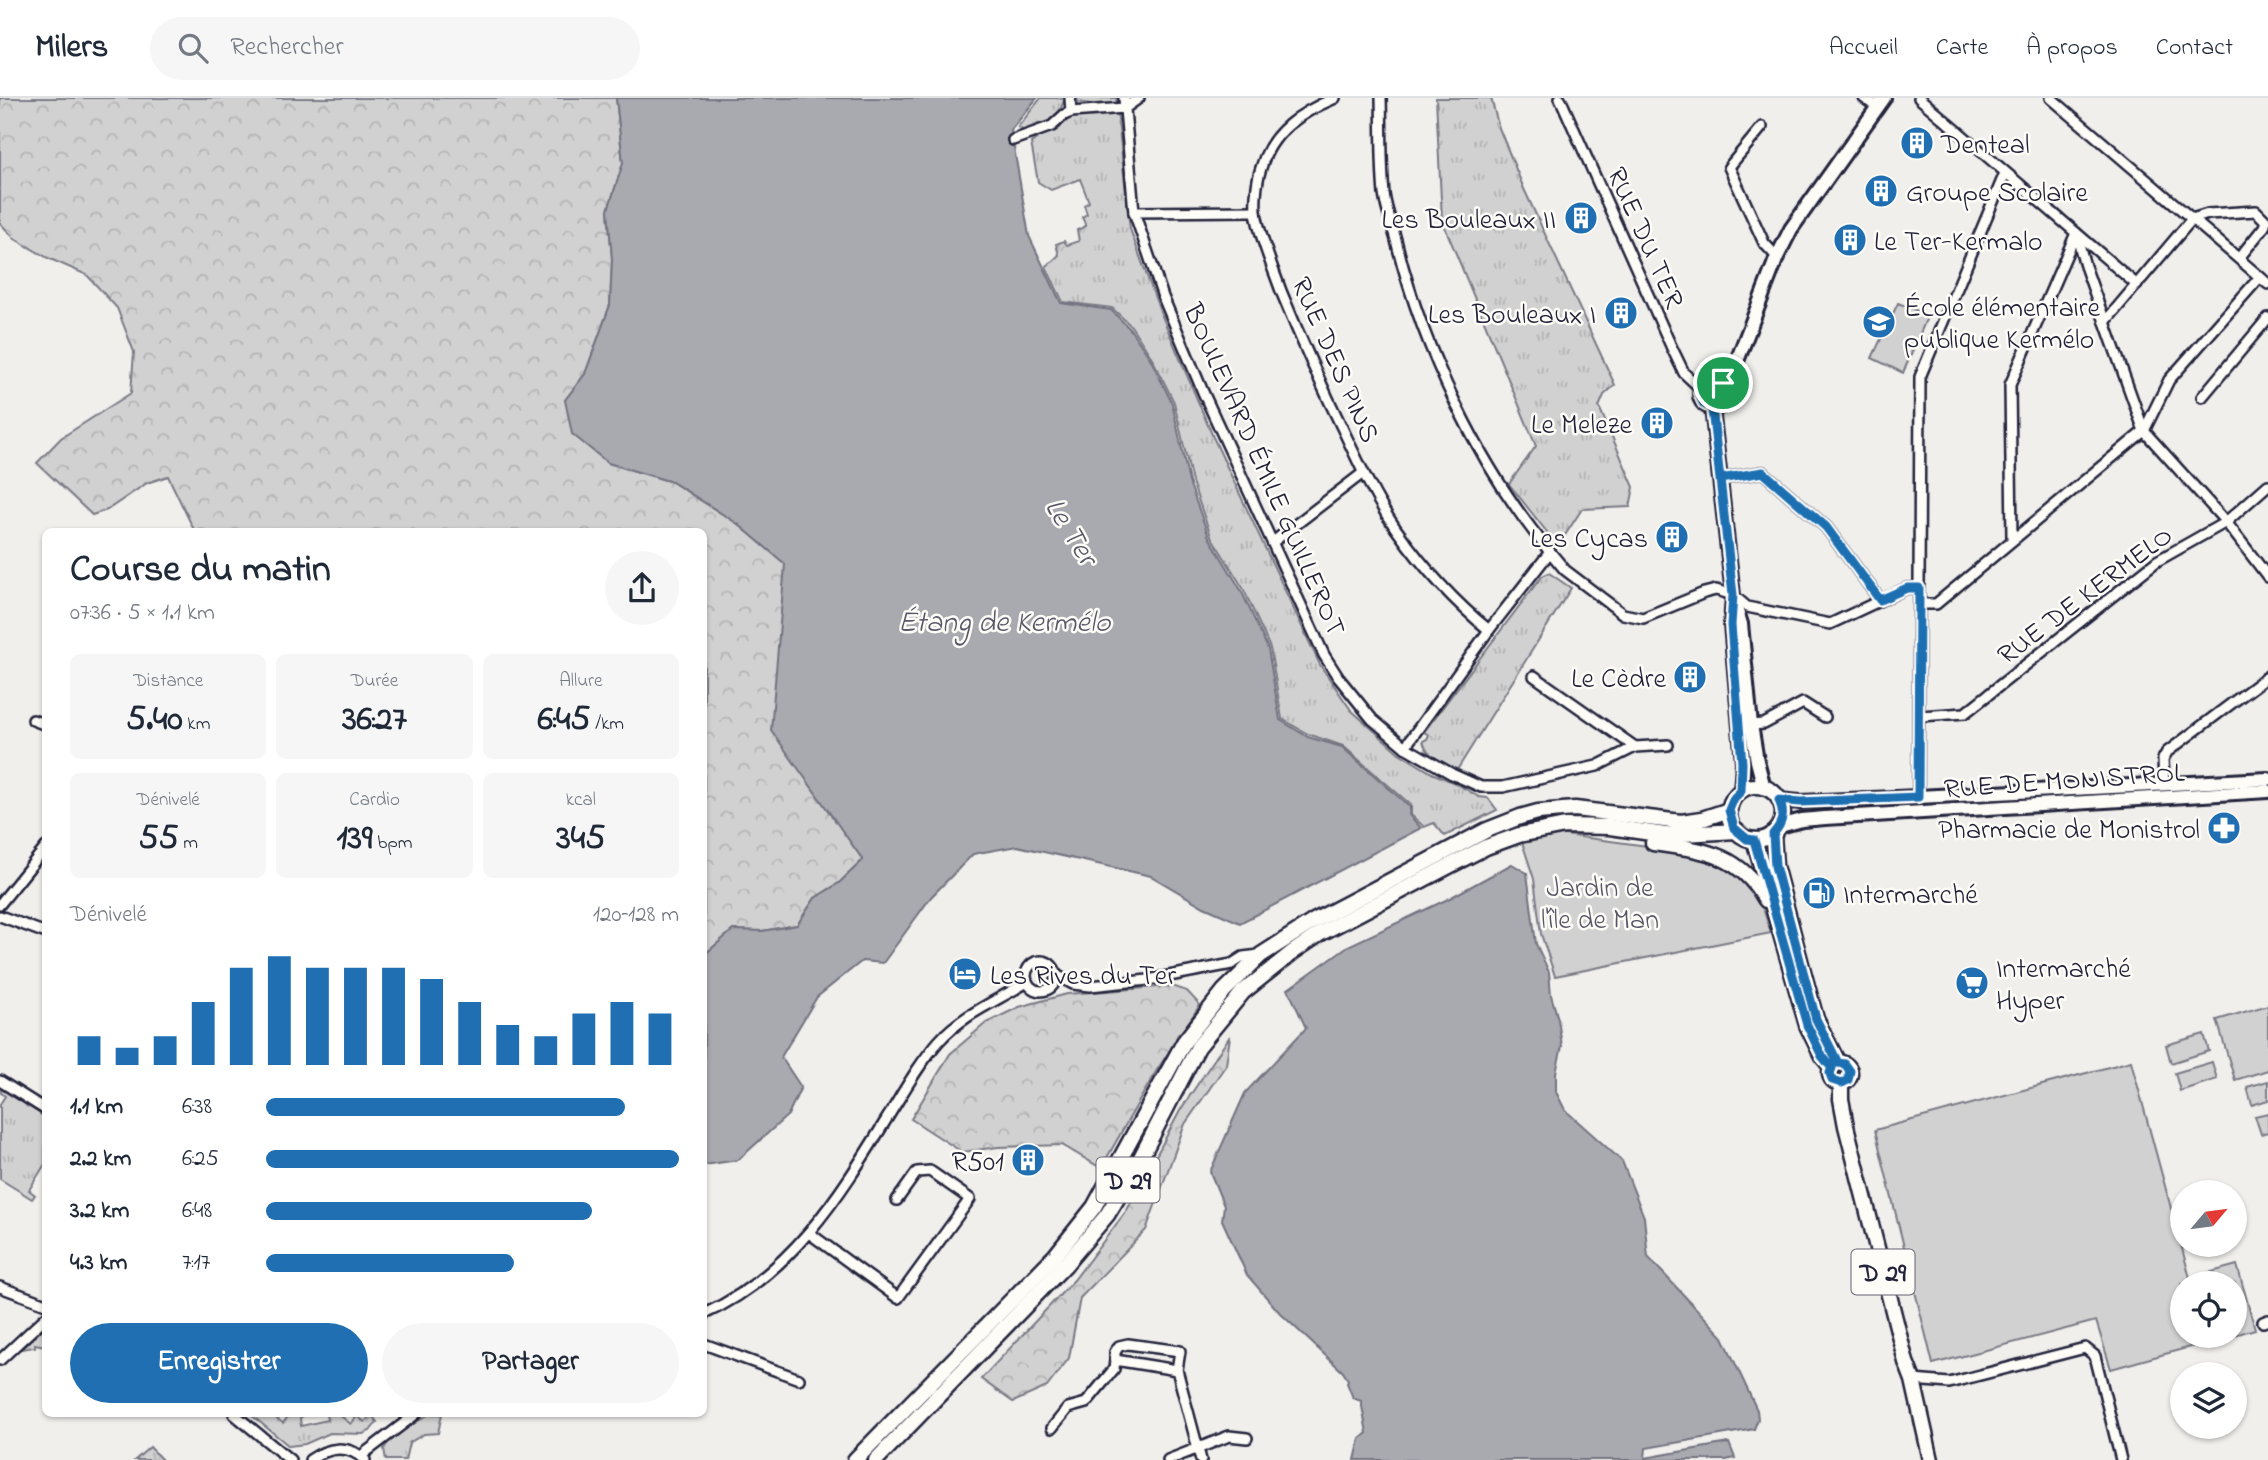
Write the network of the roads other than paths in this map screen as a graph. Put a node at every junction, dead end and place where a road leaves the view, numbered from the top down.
1 (1070, 98) edge
2 (1139, 98) edge
3 (1335, 98) edge
4 (1381, 98) edge
5 (1560, 98) edge
6 (1864, 98) edge
7 (1919, 98) edge
8 (2051, 98) edge
9 (1880, 102) edge
10 (1124, 103) edge
11 (1071, 112) junction
12 (1762, 127) dead end
13 (1013, 140) dead end
14 (2005, 173) junction
15 (1255, 211) junction
16 (1134, 212) junction
17 (2192, 219) junction
18 (2076, 233) junction
19 (1777, 257) junction
20 (2239, 258) junction
21 (2260, 277) junction
22 (2268, 284) edge
23 (2137, 285) junction
24 (2268, 318) edge
25 (2105, 322) junction
26 (1723, 383) junction
27 (1700, 388) junction
28 (2203, 397) dead end
29 (1712, 408) junction
30 (2144, 431) junction
31 (1363, 474) junction
32 (1720, 479) junction
33 (2268, 485) edge
34 (2226, 522) junction
35 (2012, 538) junction
36 (1273, 542) junction
37 (1550, 552) junction
38 (2268, 577) edge
39 (1919, 588) junction
40 (1733, 598) junction
41 (1880, 600) junction
42 (1919, 604) junction
43 (1489, 630) junction
44 (1534, 676) dead end
45 (2268, 676) edge
46 (1920, 716) junction
47 (1825, 717) dead end
48 (33, 720) dead end
49 (42, 723) edge
50 (1751, 725) junction
51 (1668, 745) dead end
52 (1405, 747) junction
53 (1635, 747) junction
54 (2268, 779) edge
55 (2164, 782) junction
56 (1764, 788) junction
57 (2268, 790) edge
58 (1741, 791) junction
59 (1918, 797) junction
60 (1779, 800) junction
61 (1729, 810) junction
62 (1565, 826) junction
63 (1777, 830) junction
64 (1737, 831) junction
65 (1754, 840) junction
66 (42, 852) edge
67 (1447, 859) junction
68 (0, 904) edge
69 (0, 916) edge
70 (1774, 916) junction
71 (42, 932) edge
72 (1261, 955) junction
73 (1056, 975) junction
74 (1027, 982) junction
75 (1835, 1066) junction
76 (0, 1081) edge
77 (42, 1107) edge
78 (897, 1200) dead end
79 (809, 1233) junction
80 (0, 1287) edge
81 (42, 1303) edge
82 (707, 1312) edge
83 (42, 1321) edge
84 (707, 1345) edge
85 (0, 1360) edge
86 (1115, 1360) junction
87 (1177, 1370) junction
88 (954, 1371) junction
89 (800, 1379) dead end
90 (1913, 1380) junction
91 (238, 1417) edge
92 (412, 1417) edge
93 (1052, 1428) dead end
94 (1247, 1438) dead end
95 (1199, 1448) junction
96 (363, 1458) edge
97 (290, 1460) edge
98 (310, 1460) edge
99 (855, 1460) edge
100 (867, 1460) edge
101 (876, 1460) edge
102 (887, 1460) edge
103 (1168, 1460) edge
104 (1202, 1460) edge
105 (1931, 1460) edge
106 (2121, 1460) edge

1 - 11 street
2 - 10 street
3 - 15 street, RUE DES PINS
4 - 37 street
5 - 27 street, RUE DU TER
6 - 9 street
7 - 14 street
8 - 17 street
9 - 19 street
10 - 11 street
10 - 16 street, BOULEVARD ÉMILE GUILLEROT
11 - 13 street
12 - 19 street
14 - 18 street
14 - 39 street
15 - 16 street
15 - 31 street, RUE DES PINS
16 - 36 street, BOULEVARD ÉMILE GUILLEROT
17 - 20 street
17 - 20 street
17 - 23 street
18 - 23 street
18 - 25 street
18 - 35 street
19 - 26 street
20 - 21 street
21 - 22 street
21 - 30 street
23 - 25 street
24 - 28 street
25 - 30 street
26 - 27 street
26 - 29 street
27 - 29 street
29 - 32 street
30 - 34 street
30 - 35 street
31 - 36 street
31 - 43 street, RUE DES PINS
32 - 40 street
32 - 41 street
33 - 34 street, RUE DE KERMELO
34 - 38 street
34 - 46 street, RUE DE KERMELO
35 - 42 street
36 - 52 street, BOULEVARD ÉMILE GUILLEROT
37 - 40 street
37 - 43 street
39 - 41 street
39 - 42 street
40 - 41 street
40 - 50 street
40 - 58 street
42 - 46 street
43 - 52 street
44 - 53 street
45 - 55 street
46 - 59 street
47 - 50 street
48 - 49 street
50 - 56 street
51 - 53 street
52 - 53 street, BOULEVARD ÉMILE GUILLEROT
54 - 55 street, RUE DE MONISTROL
55 - 59 street, RUE DE MONISTROL
56 - 58 main road
56 - 60 main road
57 - 63 street, RUE DE MONISTROL
58 - 61 main road
59 - 60 street, RUE DE MONISTROL
60 - 63 main road
61 - 64 main road
61 - 67 main road, D 29
62 - 64 main road, D 29
62 - 67 main road, D 29
62 - 70 main road
63 - 65 main road
63 - 75 main road
64 - 65 main road
65 - 70 main road
66 - 68 street
67 - 72 main road, D 29
67 - 88 main road, D 29
69 - 71 street
70 - 75 main road
72 - 73 street
72 - 88 main road, D 29
73 - 74 street
73 - 74 street
74 - 79 street
75 - 90 main road, D 29
76 - 77 street
78 - 79 street
79 - 82 street
80 - 81 street
83 - 85 street
84 - 89 street
86 - 87 street
86 - 87 street
86 - 93 street
87 - 95 street
88 - 99 main road
88 - 100 main road, D 29
88 - 101 main road, D 29
88 - 102 main road
90 - 105 main road, D 29
90 - 106 street
91 - 97 street
92 - 96 street
94 - 95 street
95 - 103 street
95 - 104 street
96 - 98 street

